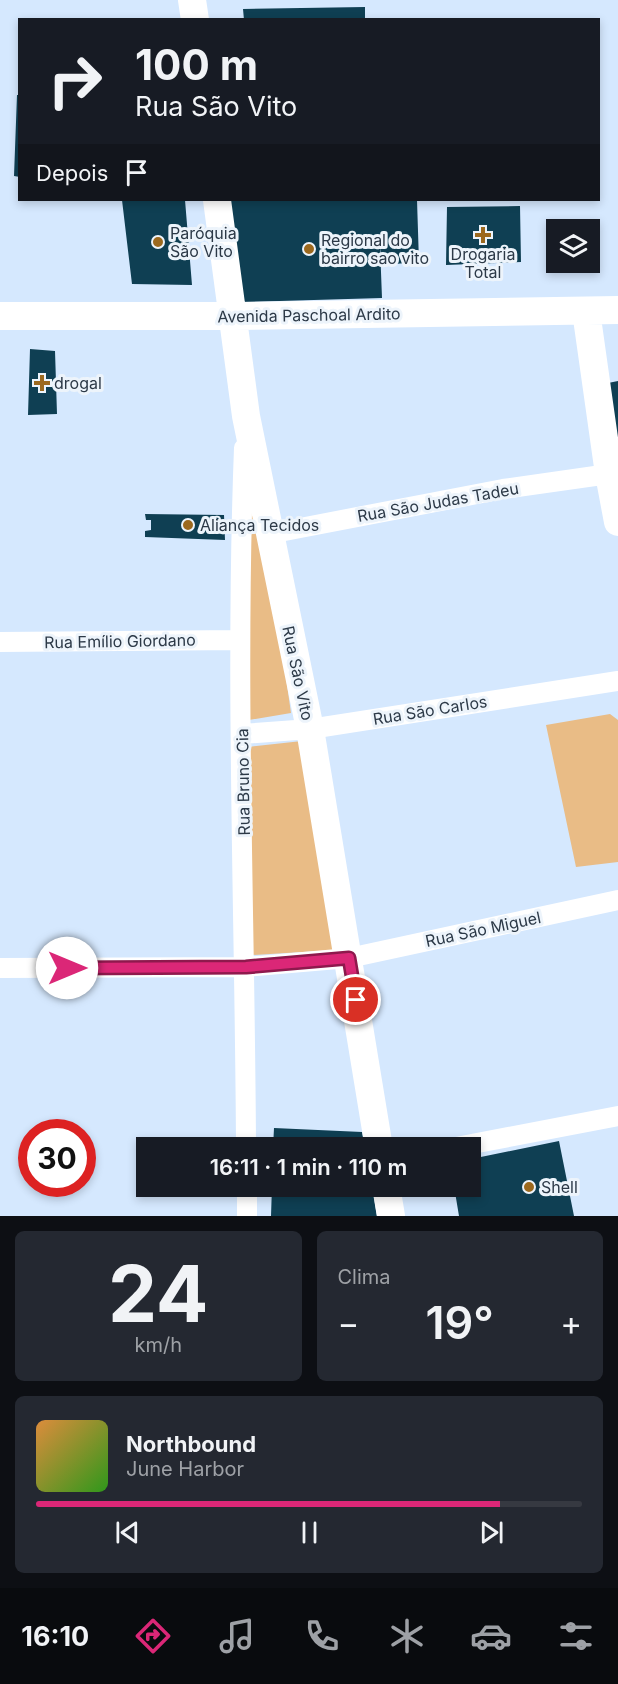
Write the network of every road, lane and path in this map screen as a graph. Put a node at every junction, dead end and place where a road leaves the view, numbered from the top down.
1 (192, 0) edge
2 (195, 18) edge
3 (217, 201) edge
4 (618, 310) edge
5 (586, 311) junction
6 (0, 316) edge
7 (232, 316) junction
8 (246, 416) junction
9 (609, 474) junction
10 (618, 522) edge
11 (269, 534) junction
12 (240, 640) junction
13 (0, 642) edge
14 (618, 681) edge
15 (310, 729) junction
16 (242, 735) junction
17 (618, 900) edge
18 (349, 958) junction
19 (246, 967) junction
20 (0, 968) edge
21 (618, 1116) edge
22 (246, 1137) edge
23 (378, 1137) edge
24 (481, 1142) edge
25 (246, 1197) edge
26 (388, 1197) edge
27 (247, 1216) edge
28 (391, 1216) edge

1 - 2 street
3 - 7 street, Rua São Vito
4 - 5 street, Avenida Paschoal Ardito
5 - 7 street, Avenida Paschoal Ardito
5 - 9 street
6 - 7 street, Avenida Paschoal Ardito
7 - 8 street, Rua São Vito
8 - 11 street, Rua São Vito
8 - 12 street, Rua Bruno Cia
9 - 10 street
9 - 11 street, Rua São Judas Tadeu
11 - 15 street, Rua São Vito
12 - 13 street, Rua Emílio Giordano
12 - 16 street, Rua Bruno Cia
14 - 15 street, Rua São Carlos
15 - 16 street, Rua São Carlos
15 - 18 street, Rua São Vito
16 - 19 street, Rua Bruno Cia
17 - 18 street, Rua São Miguel
18 - 19 street, Rua São Miguel
18 - 23 street, Rua São Vito
19 - 20 street, Rua São Miguel
19 - 22 street, Rua Bruno Cia
21 - 24 street
25 - 27 street
26 - 28 street

